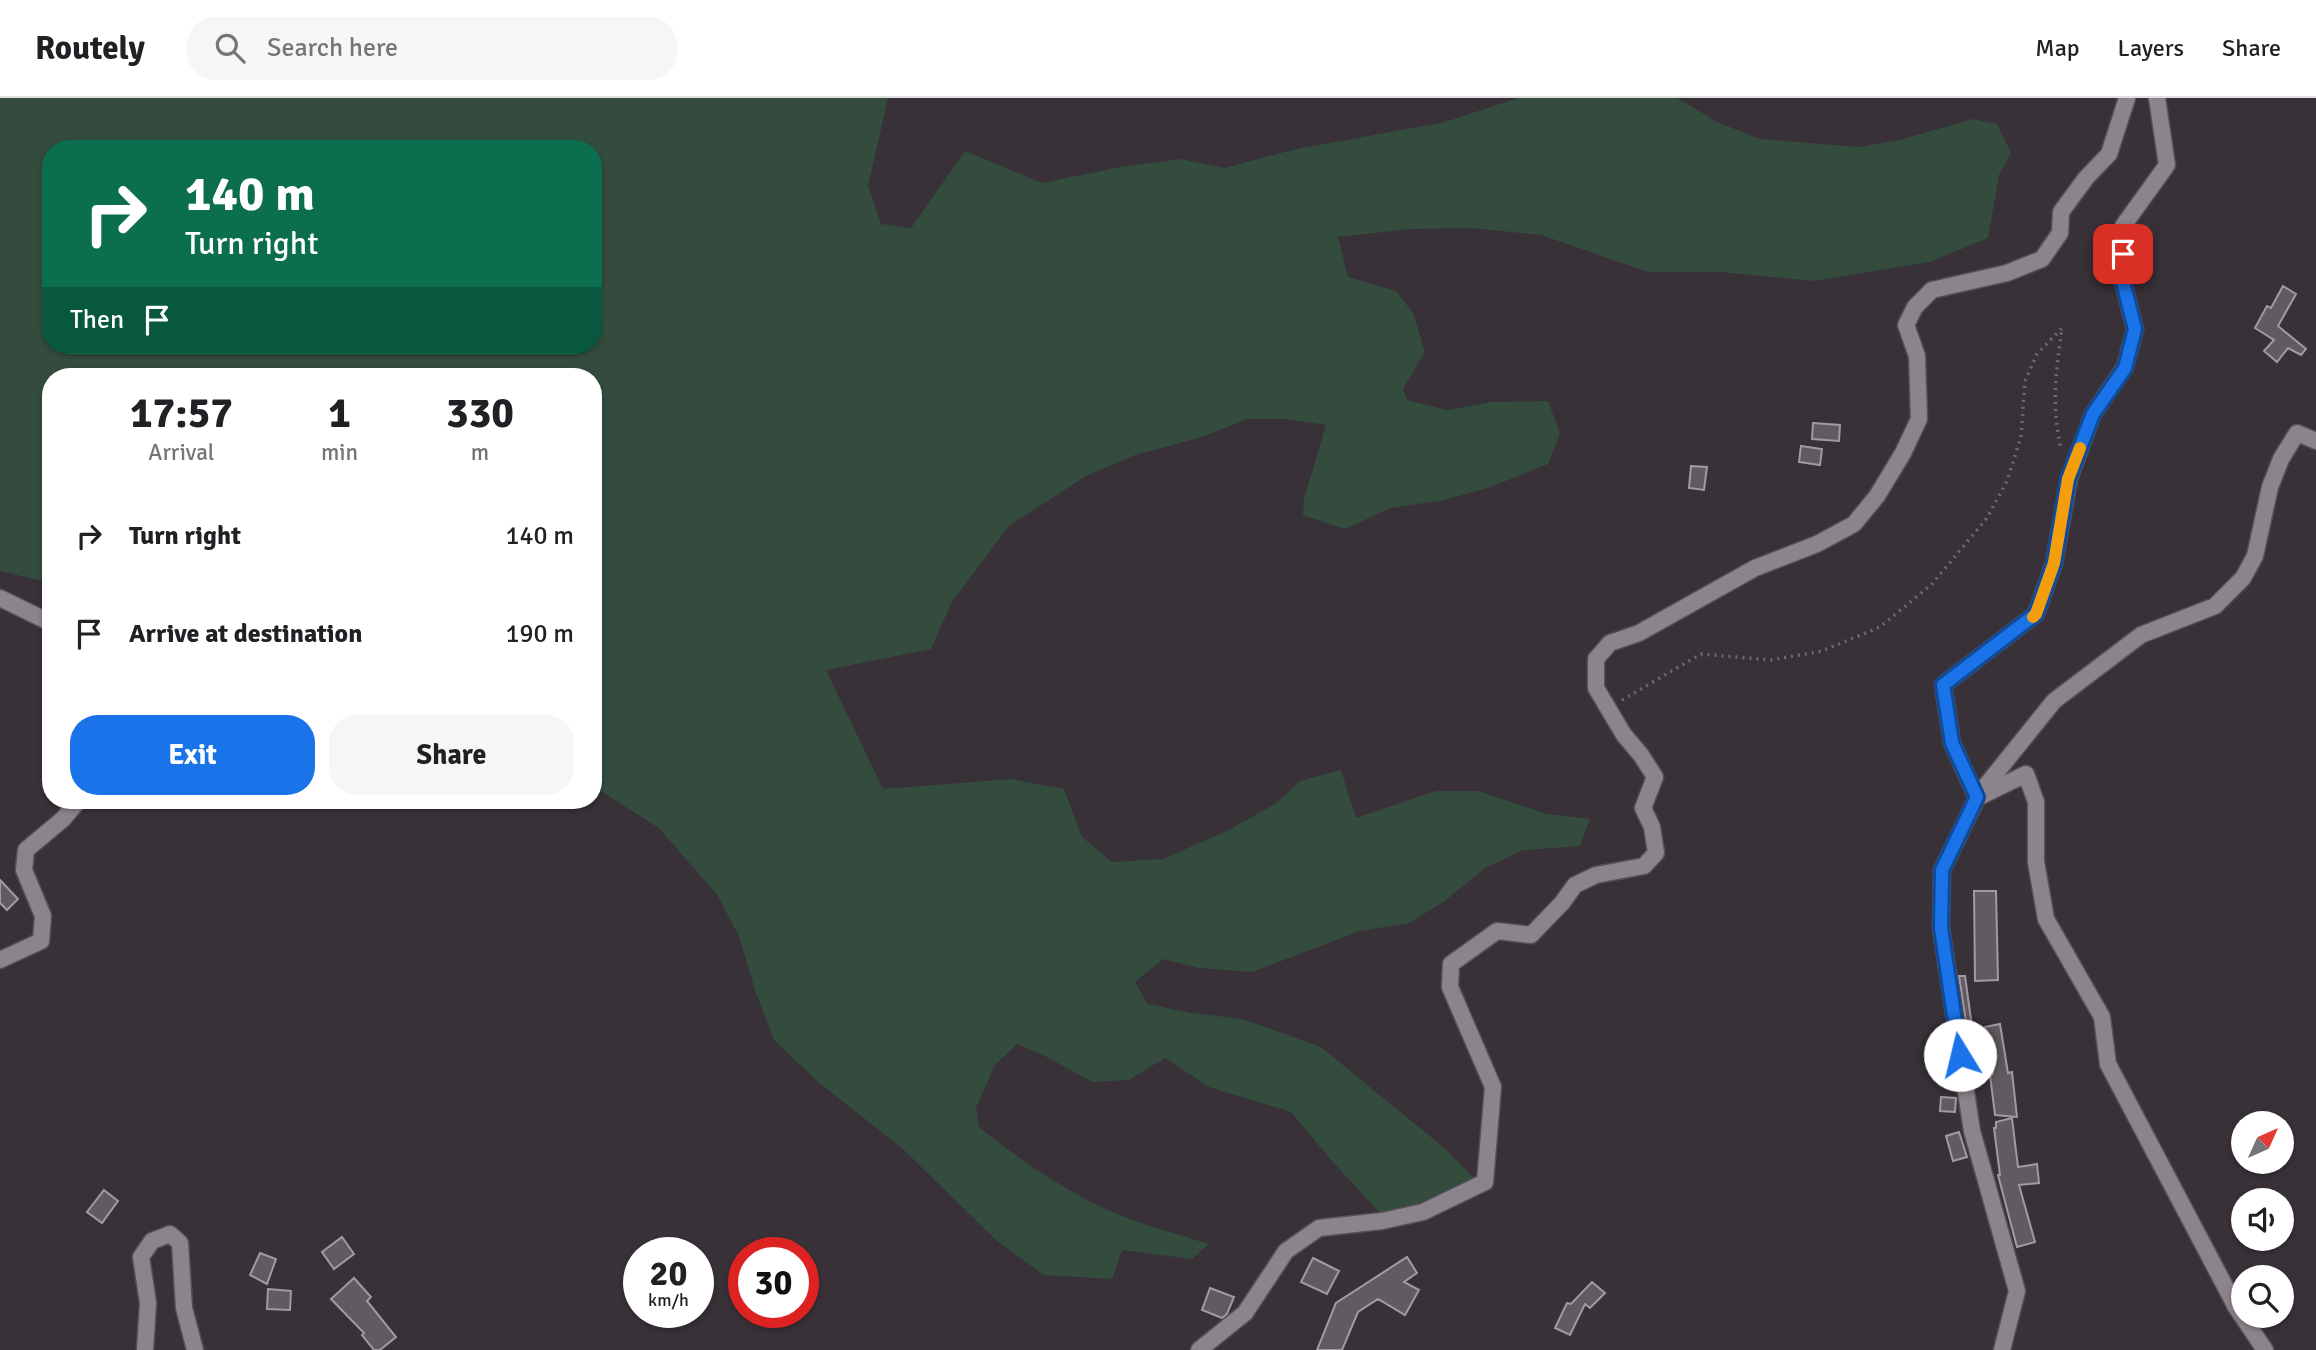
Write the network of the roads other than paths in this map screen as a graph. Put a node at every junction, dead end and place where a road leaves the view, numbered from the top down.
1 (2127, 98) edge
2 (2157, 98) edge
3 (2316, 441) edge
4 (0, 598) edge
5 (42, 619) edge
6 (1977, 797) junction
7 (71, 809) edge
8 (0, 960) edge
9 (145, 1350) edge
10 (195, 1350) edge
11 (1199, 1350) edge
12 (2002, 1350) edge
13 (2265, 1350) edge

1 - 11 street
2 - 6 street
3 - 6 street
4 - 5 street
6 - 12 street
6 - 13 street
7 - 8 street
9 - 10 street

